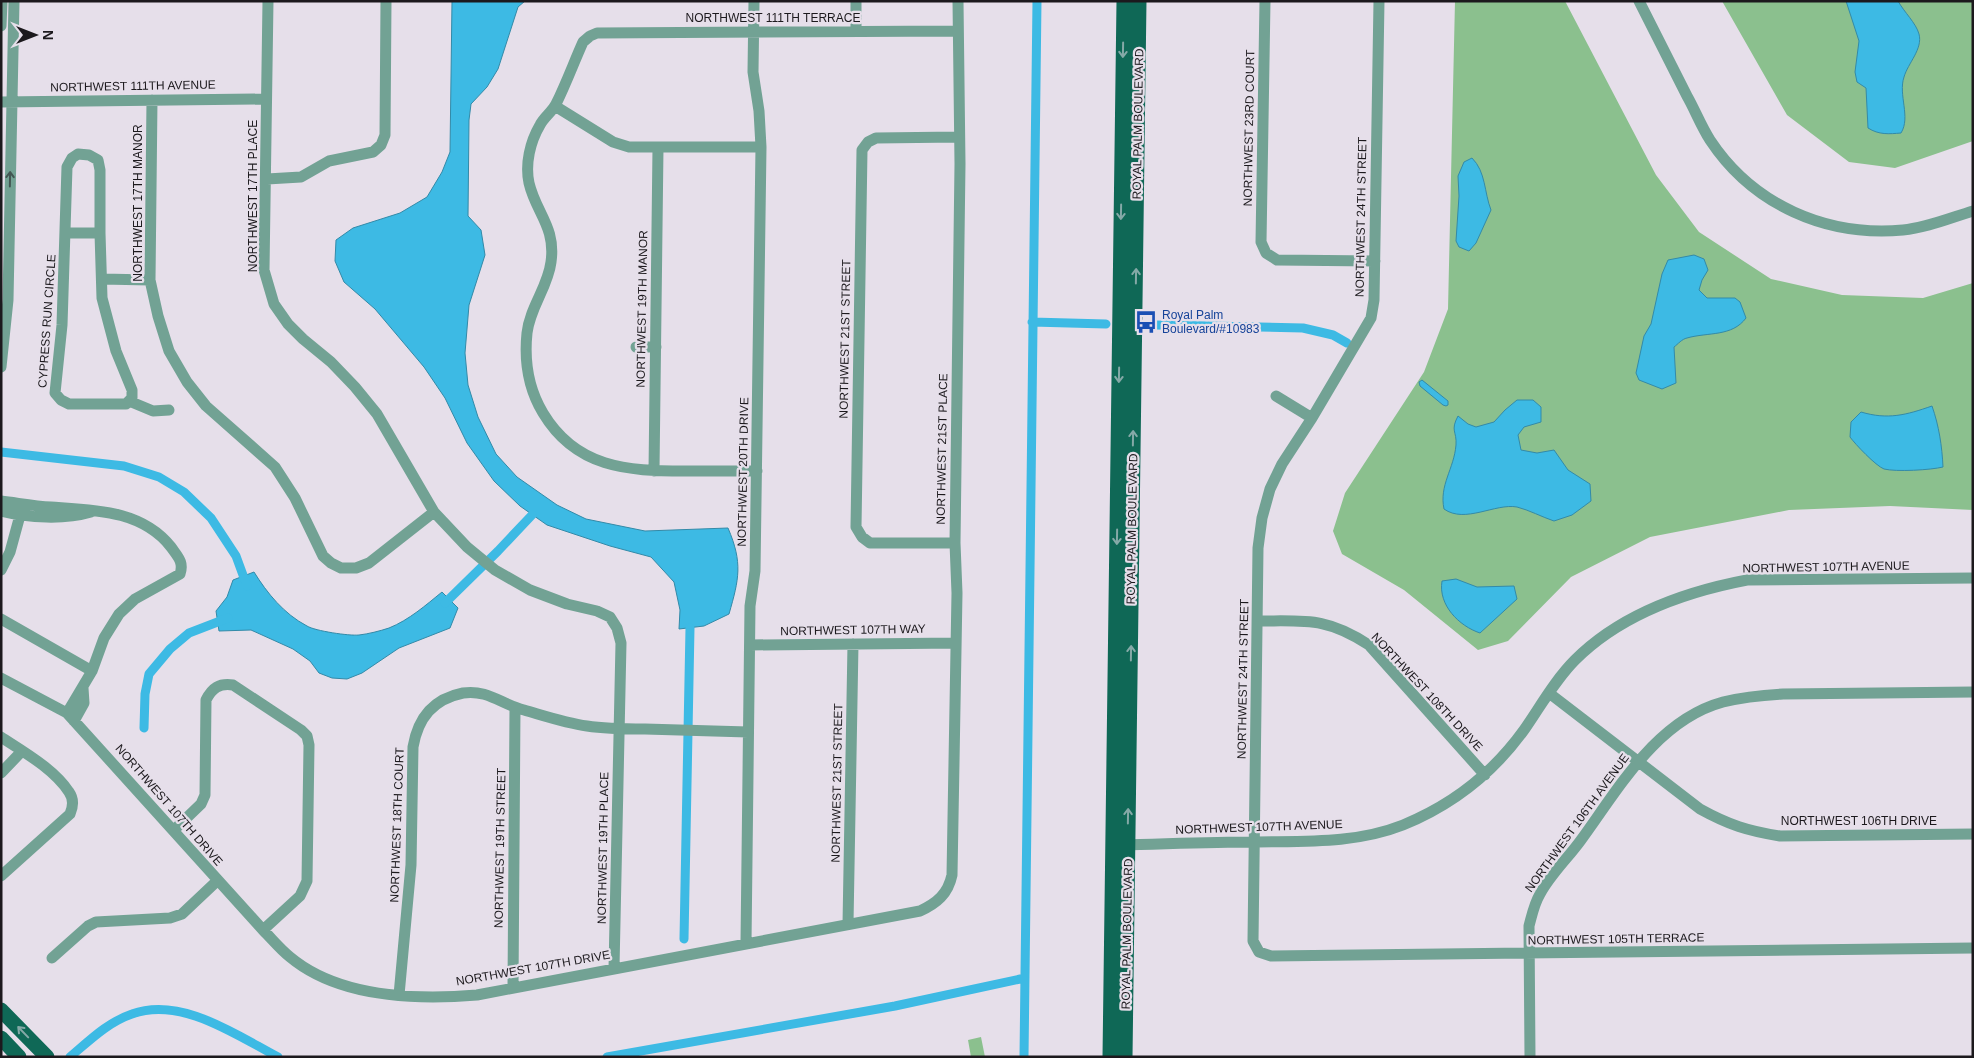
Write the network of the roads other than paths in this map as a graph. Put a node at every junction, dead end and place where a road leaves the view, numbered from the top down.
1 (2, 1) edge
2 (14, 1) edge
3 (268, 1) edge
4 (386, 1) edge
5 (754, 1) edge
6 (856, 1) edge
7 (958, 1) edge
8 (1124, 1) edge
9 (1139, 1) edge
10 (1265, 1) edge
11 (1380, 1) edge
12 (1639, 1) edge
13 (1, 26) edge
14 (856, 31) junction
15 (958, 31) junction
16 (754, 32) junction
17 (266, 98) junction
18 (152, 100) junction
19 (7, 101) edge
20 (555, 106) junction
21 (958, 138) junction
22 (658, 148) junction
23 (761, 148) junction
24 (266, 179) junction
25 (1973, 211) edge
26 (66, 233) junction
27 (100, 233) junction
28 (1375, 261) junction
29 (102, 279) junction
30 (150, 280) junction
31 (636, 346) dead end
32 (656, 347) junction
33 (1, 367) edge
34 (1276, 396) dead end
35 (128, 401) junction
36 (169, 410) dead end
37 (1312, 418) junction
38 (654, 471) junction
39 (757, 471) junction
40 (1, 501) edge
41 (21, 510) junction
42 (1, 511) edge
43 (434, 512) junction
44 (955, 543) junction
45 (1, 570) edge
46 (1973, 578) edge
47 (1, 619) edge
48 (1258, 621) junction
49 (956, 643) junction
50 (853, 644) junction
51 (750, 645) junction
52 (92, 671) junction
53 (2, 680) edge
54 (1973, 692) edge
55 (1549, 693) junction
56 (516, 708) junction
57 (71, 717) junction
58 (619, 728) junction
59 (748, 732) junction
60 (1, 737) edge
61 (22, 750) junction
62 (1638, 762) junction
63 (1, 773) edge
64 (1485, 774) junction
65 (174, 830) junction
66 (1973, 834) edge
67 (1255, 842) junction
68 (1120, 845) junction
69 (1, 876) edge
70 (217, 881) junction
71 (944, 895) joint
72 (848, 924) junction
73 (262, 930) junction
74 (746, 943) junction
75 (1973, 948) edge
76 (1259, 952) joint
77 (1529, 954) junction
78 (52, 958) dead end
79 (614, 968) junction
80 (513, 988) junction
81 (399, 995) junction
82 (1, 1010) edge
83 (1, 1038) edge
84 (46, 1056) edge
85 (19, 1057) edge
86 (1110, 1057) edge
87 (1125, 1057) edge
88 (1530, 1057) edge

1 - 13 street
2 - 19 street
3 - 17 street, NORTHWEST 17TH PLACE
4 - 24 street
5 - 16 street, NORTHWEST 20TH DRIVE
6 - 14 street
7 - 15 street, NORTHWEST 21ST PLACE
8 -> 68 main road, ROYAL PALM BOULEVARD
68 -> 9 main road, ROYAL PALM BOULEVARD
10 - 28 street, NORTHWEST 23RD COURT
11 - 28 street, NORTHWEST 24TH STREET
12 - 25 street
14 - 15 street, NORTHWEST 111TH TERRACE
14 - 16 street, NORTHWEST 111TH TERRACE
15 - 21 street, NORTHWEST 21ST PLACE
16 - 20 street, NORTHWEST 111TH TERRACE
16 - 23 street, NORTHWEST 20TH DRIVE
17 - 18 street, NORTHWEST 111TH AVENUE
17 - 24 street, NORTHWEST 17TH PLACE
18 - 19 street, NORTHWEST 111TH AVENUE
18 - 30 street, NORTHWEST 17TH MANOR
33 -> 19 street
20 - 22 street
20 - 38 street
21 - 44 street, NORTHWEST 21ST PLACE
21 - 44 street, NORTHWEST 21ST STREET
22 - 23 street
22 - 32 street, NORTHWEST 19TH MANOR
23 - 39 street, NORTHWEST 20TH DRIVE
24 - 43 street, NORTHWEST 17TH PLACE
26 - 27 street
26 - 27 street, CYPRESS RUN CIRCLE
26 - 35 street, CYPRESS RUN CIRCLE
27 - 29 street, CYPRESS RUN CIRCLE
28 - 37 street, NORTHWEST 24TH STREET
29 - 30 street
29 - 35 street, CYPRESS RUN CIRCLE
30 - 43 street, NORTHWEST 17TH MANOR
31 - 32 street
32 - 38 street, NORTHWEST 19TH MANOR
34 - 37 street
35 - 36 street, CYPRESS RUN CIRCLE
37 - 48 street, NORTHWEST 24TH STREET
38 - 39 street
39 - 51 street, NORTHWEST 20TH DRIVE
40 - 41 street
41 - 42 street
41 - 45 street
41 - 52 street
43 - 58 street, NORTHWEST 17TH PLACE
44 - 49 street, NORTHWEST 21ST PLACE
46 - 55 street, NORTHWEST 107TH AVENUE
47 - 52 street
48 - 64 street, NORTHWEST 108TH DRIVE
48 - 67 street, NORTHWEST 24TH STREET
49 - 50 street, NORTHWEST 107TH WAY
49 - 71 street, NORTHWEST 21ST PLACE
50 - 51 street, NORTHWEST 107TH WAY
50 - 72 street, NORTHWEST 21ST STREET
51 - 59 street, NORTHWEST 20TH DRIVE
52 - 57 street
53 - 57 street, NORTHWEST 107TH DRIVE
54 - 62 street, NORTHWEST 106TH AVENUE
55 - 62 street, NORTHWEST 106TH DRIVE
55 - 64 street, NORTHWEST 107TH AVENUE
56 - 58 street
56 - 80 street, NORTHWEST 19TH STREET
56 - 81 street, NORTHWEST 18TH COURT
57 - 65 street, NORTHWEST 107TH DRIVE
58 - 59 street
58 - 79 street, NORTHWEST 19TH PLACE
59 - 74 street, NORTHWEST 20TH DRIVE
60 - 61 street
61 - 63 street
61 - 69 street
62 - 66 street, NORTHWEST 106TH DRIVE
62 - 77 street, NORTHWEST 106TH AVENUE
64 - 67 street, NORTHWEST 107TH AVENUE
65 - 70 street, NORTHWEST 107TH DRIVE
65 - 73 street
67 - 68 street, NORTHWEST 107TH AVENUE
67 - 76 street, NORTHWEST 24TH STREET
68 - 86 main road, ROYAL PALM BOULEVARD
68 - 87 main road, ROYAL PALM BOULEVARD
70 - 73 street, NORTHWEST 107TH DRIVE
70 - 78 street
71 - 72 street, NORTHWEST 107TH DRIVE
72 - 74 street, NORTHWEST 107TH DRIVE
73 - 81 street, NORTHWEST 107TH DRIVE
74 - 79 street, NORTHWEST 107TH DRIVE
75 - 77 street, NORTHWEST 105TH TERRACE
76 - 77 street, NORTHWEST 105TH TERRACE
77 - 88 street, NORTHWEST 106TH AVENUE
79 - 80 street, NORTHWEST 107TH DRIVE
80 - 81 street, NORTHWEST 107TH DRIVE
84 -> 82 main road
83 - 85 main road

